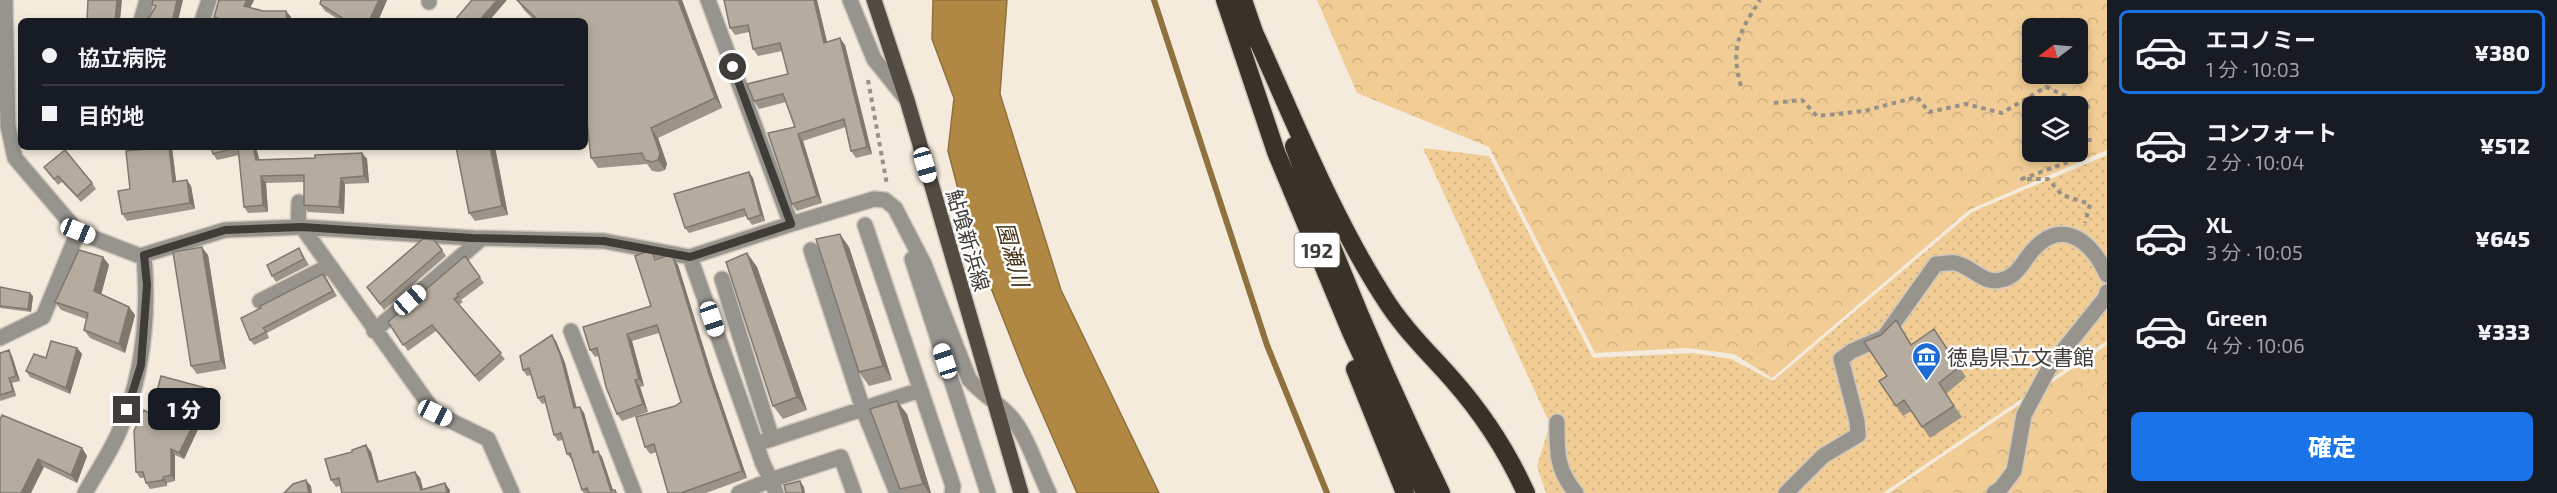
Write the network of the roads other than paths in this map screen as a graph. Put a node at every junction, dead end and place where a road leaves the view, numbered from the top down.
1 (4, 0) edge
2 (147, 0) edge
3 (209, 0) edge
4 (708, 0) edge
5 (850, 0) edge
6 (874, 0) edge
7 (1225, 0) edge
8 (1243, 0) edge
9 (142, 18) edge
10 (203, 18) edge
11 (1253, 30) junction
12 (907, 100) junction
13 (4, 107) edge
14 (1276, 152) junction
15 (299, 201) dead end
16 (896, 208) junction
17 (791, 224) junction
18 (865, 225) dead end
19 (300, 227) junction
20 (78, 231) junction
21 (481, 238) junction
22 (811, 250) dead end
23 (144, 255) junction
24 (690, 257) junction
25 (329, 266) junction
26 (2107, 275) edge
27 (722, 279) dead end
28 (2107, 292) edge
29 (260, 302) dead end
30 (374, 331) junction
31 (571, 331) dead end
32 (0, 338) edge
33 (920, 390) junction
34 (994, 403) junction
35 (863, 409) junction
36 (1557, 422) dead end
37 (772, 439) junction
38 (756, 444) junction
39 (773, 487) edge
40 (85, 493) edge
41 (512, 493) edge
42 (634, 493) edge
43 (739, 493) edge
44 (854, 493) edge
45 (897, 493) edge
46 (952, 493) edge
47 (988, 493) edge
48 (1021, 493) edge
49 (1048, 493) edge
50 (1405, 493) edge
51 (1425, 493) edge
52 (1441, 493) edge
53 (1526, 493) edge
54 (1576, 493) edge
55 (1786, 493) edge
56 (1994, 493) edge

1 - 13 street
2 - 9 street
3 - 10 street
4 - 17 street
5 - 12 street
6 - 12 main road, 鮎喰新浜線
7 - 14 highway, 192
8 - 11 highway, 192
11 - 52 highway, 192
11 - 53 highway
12 - 34 main road, 鮎喰新浜線
13 - 20 street
14 - 50 highway
14 - 51 highway, 192
15 - 19 street
16 - 17 street
16 - 34 street
16 - 47 street
17 - 24 street
18 - 33 street
19 - 21 street
19 - 23 street
19 - 25 street
20 - 23 street
20 - 32 street
21 - 24 street
21 - 30 street
22 - 35 street
23 - 40 street
24 - 38 street
25 - 29 street
25 - 30 street
26 - 55 street
27 - 37 street
28 - 56 street
30 - 41 street
31 - 42 street
33 - 35 street
33 - 46 street
34 - 48 main road, 鮎喰新浜線
34 - 49 street
35 - 37 street
35 - 45 street
36 - 54 street
37 - 38 street
38 - 39 street
39 - 43 street
39 - 44 street

